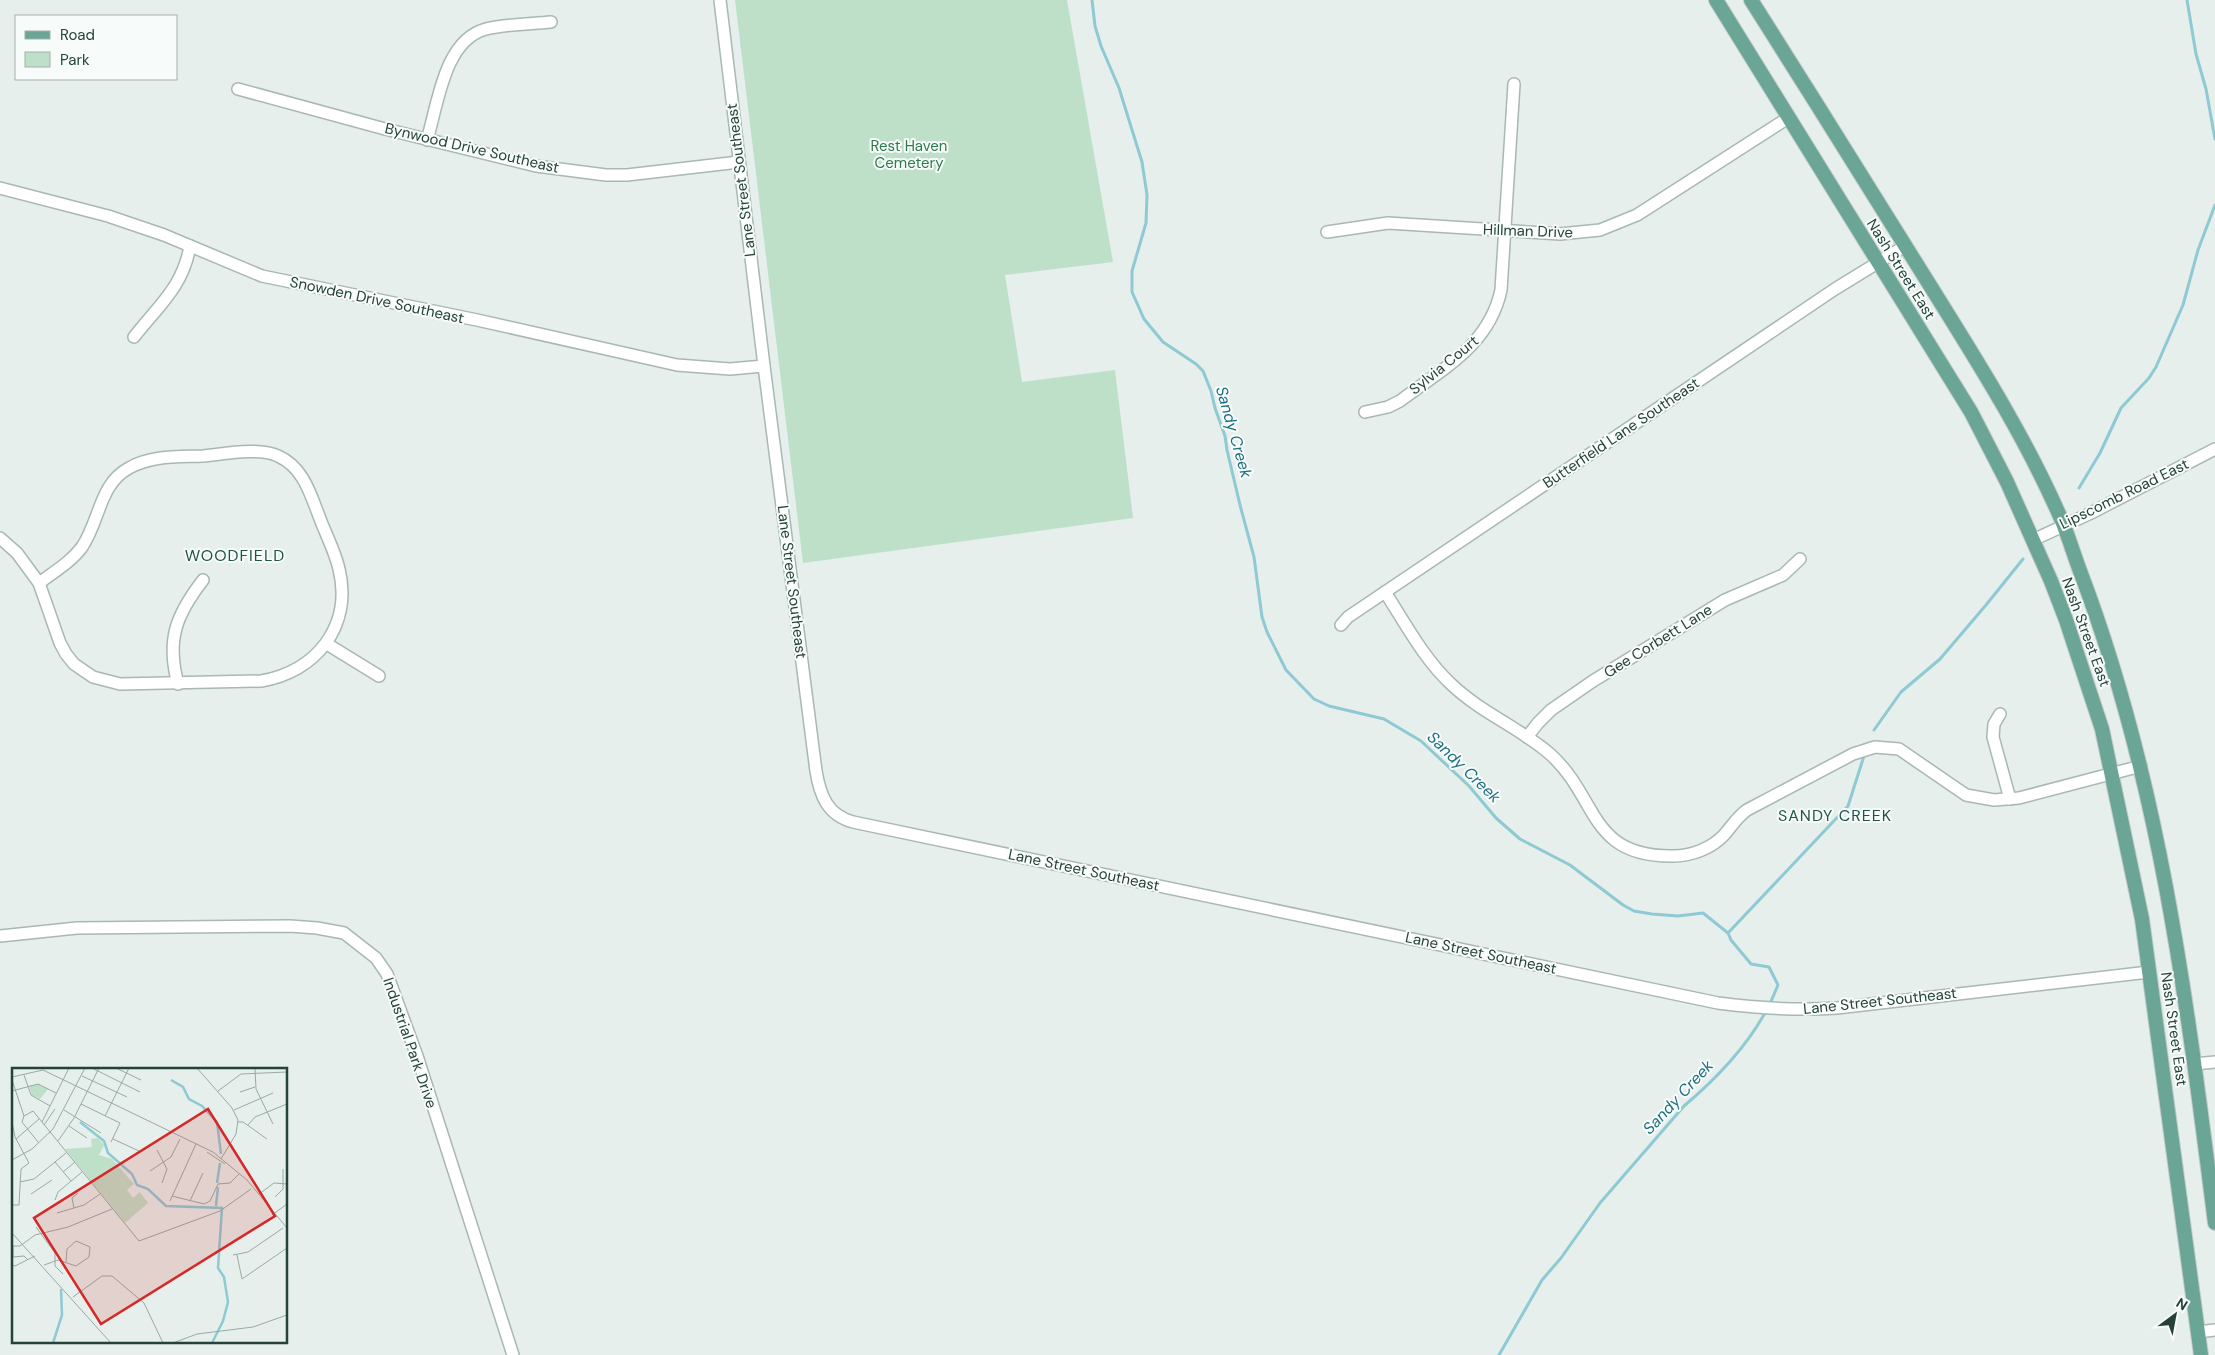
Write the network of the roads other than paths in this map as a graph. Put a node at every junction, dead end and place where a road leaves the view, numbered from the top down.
1 (720, 0) edge
2 (1716, 0) edge
3 (1751, 0) edge
4 (551, 22) dead end
5 (1514, 84) dead end
6 (238, 89) dead end
7 (1788, 118) junction
8 (427, 140) junction
9 (739, 162) junction
10 (0, 188) edge
11 (1505, 230) junction
12 (1327, 232) dead end
13 (190, 246) junction
14 (1905, 246) junction
15 (1879, 262) junction
16 (134, 337) dead end
17 (764, 366) junction
18 (1365, 412) dead end
19 (2215, 449) edge
20 (2063, 524) junction
21 (0, 538) edge
22 (2033, 540) junction
23 (1800, 559) dead end
24 (203, 580) dead end
25 (39, 583) junction
26 (1385, 592) junction
27 (1341, 625) dead end
28 (327, 644) junction
29 (379, 676) dead end
30 (178, 684) junction
31 (2000, 714) dead end
32 (1527, 737) junction
33 (2140, 766) junction
34 (2112, 772) junction
35 (2010, 799) junction
36 (0, 936) edge
37 (2149, 972) junction
38 (2215, 1062) edge
39 (2195, 1064) junction
40 (2215, 1223) edge
41 (2215, 1330) edge
42 (2198, 1332) junction
43 (513, 1355) edge
44 (2201, 1355) edge

1 - 9 street, Lane Street Southeast
2 - 7 main road, Nash Street East
3 - 14 main road, Nash Street East
4 - 8 street
5 - 11 street, Sylvia Court
6 - 8 street, Bynwood Drive Southeast
7 - 11 street, Hillman Drive
7 - 15 main road, Nash Street East
8 - 9 street, Bynwood Drive Southeast
9 - 17 street, Lane Street Southeast
10 - 13 street, Snowden Drive Southeast
11 - 12 street, Hillman Drive
11 - 18 street, Sylvia Court
13 - 16 street
13 - 17 street, Snowden Drive Southeast
14 - 15 street, Butterfield Lane Southeast
14 - 20 main road, Nash Street East
15 - 22 main road, Nash Street East
15 - 26 street, Butterfield Lane Southeast
17 - 37 street, Lane Street Southeast
19 - 20 street, Lipscomb Road East
20 - 22 street, Lipscomb Road East
20 - 33 main road, Nash Street East
21 - 25 street
22 - 34 main road, Nash Street East
23 - 32 street, Gee Corbett Lane
24 - 30 street
25 - 28 street
25 - 30 street
26 - 27 street, Butterfield Lane Southeast
26 - 32 street
28 - 29 street
28 - 30 street
31 - 35 street
32 - 35 street
33 - 34 street
33 - 39 main road, Nash Street East
34 - 35 street
34 - 37 main road, Nash Street East
36 - 43 street, Industrial Park Drive
37 - 42 main road, Nash Street East
38 - 39 street
39 - 40 main road, Nash Street East
41 - 42 street
42 - 44 main road, Nash Street East

